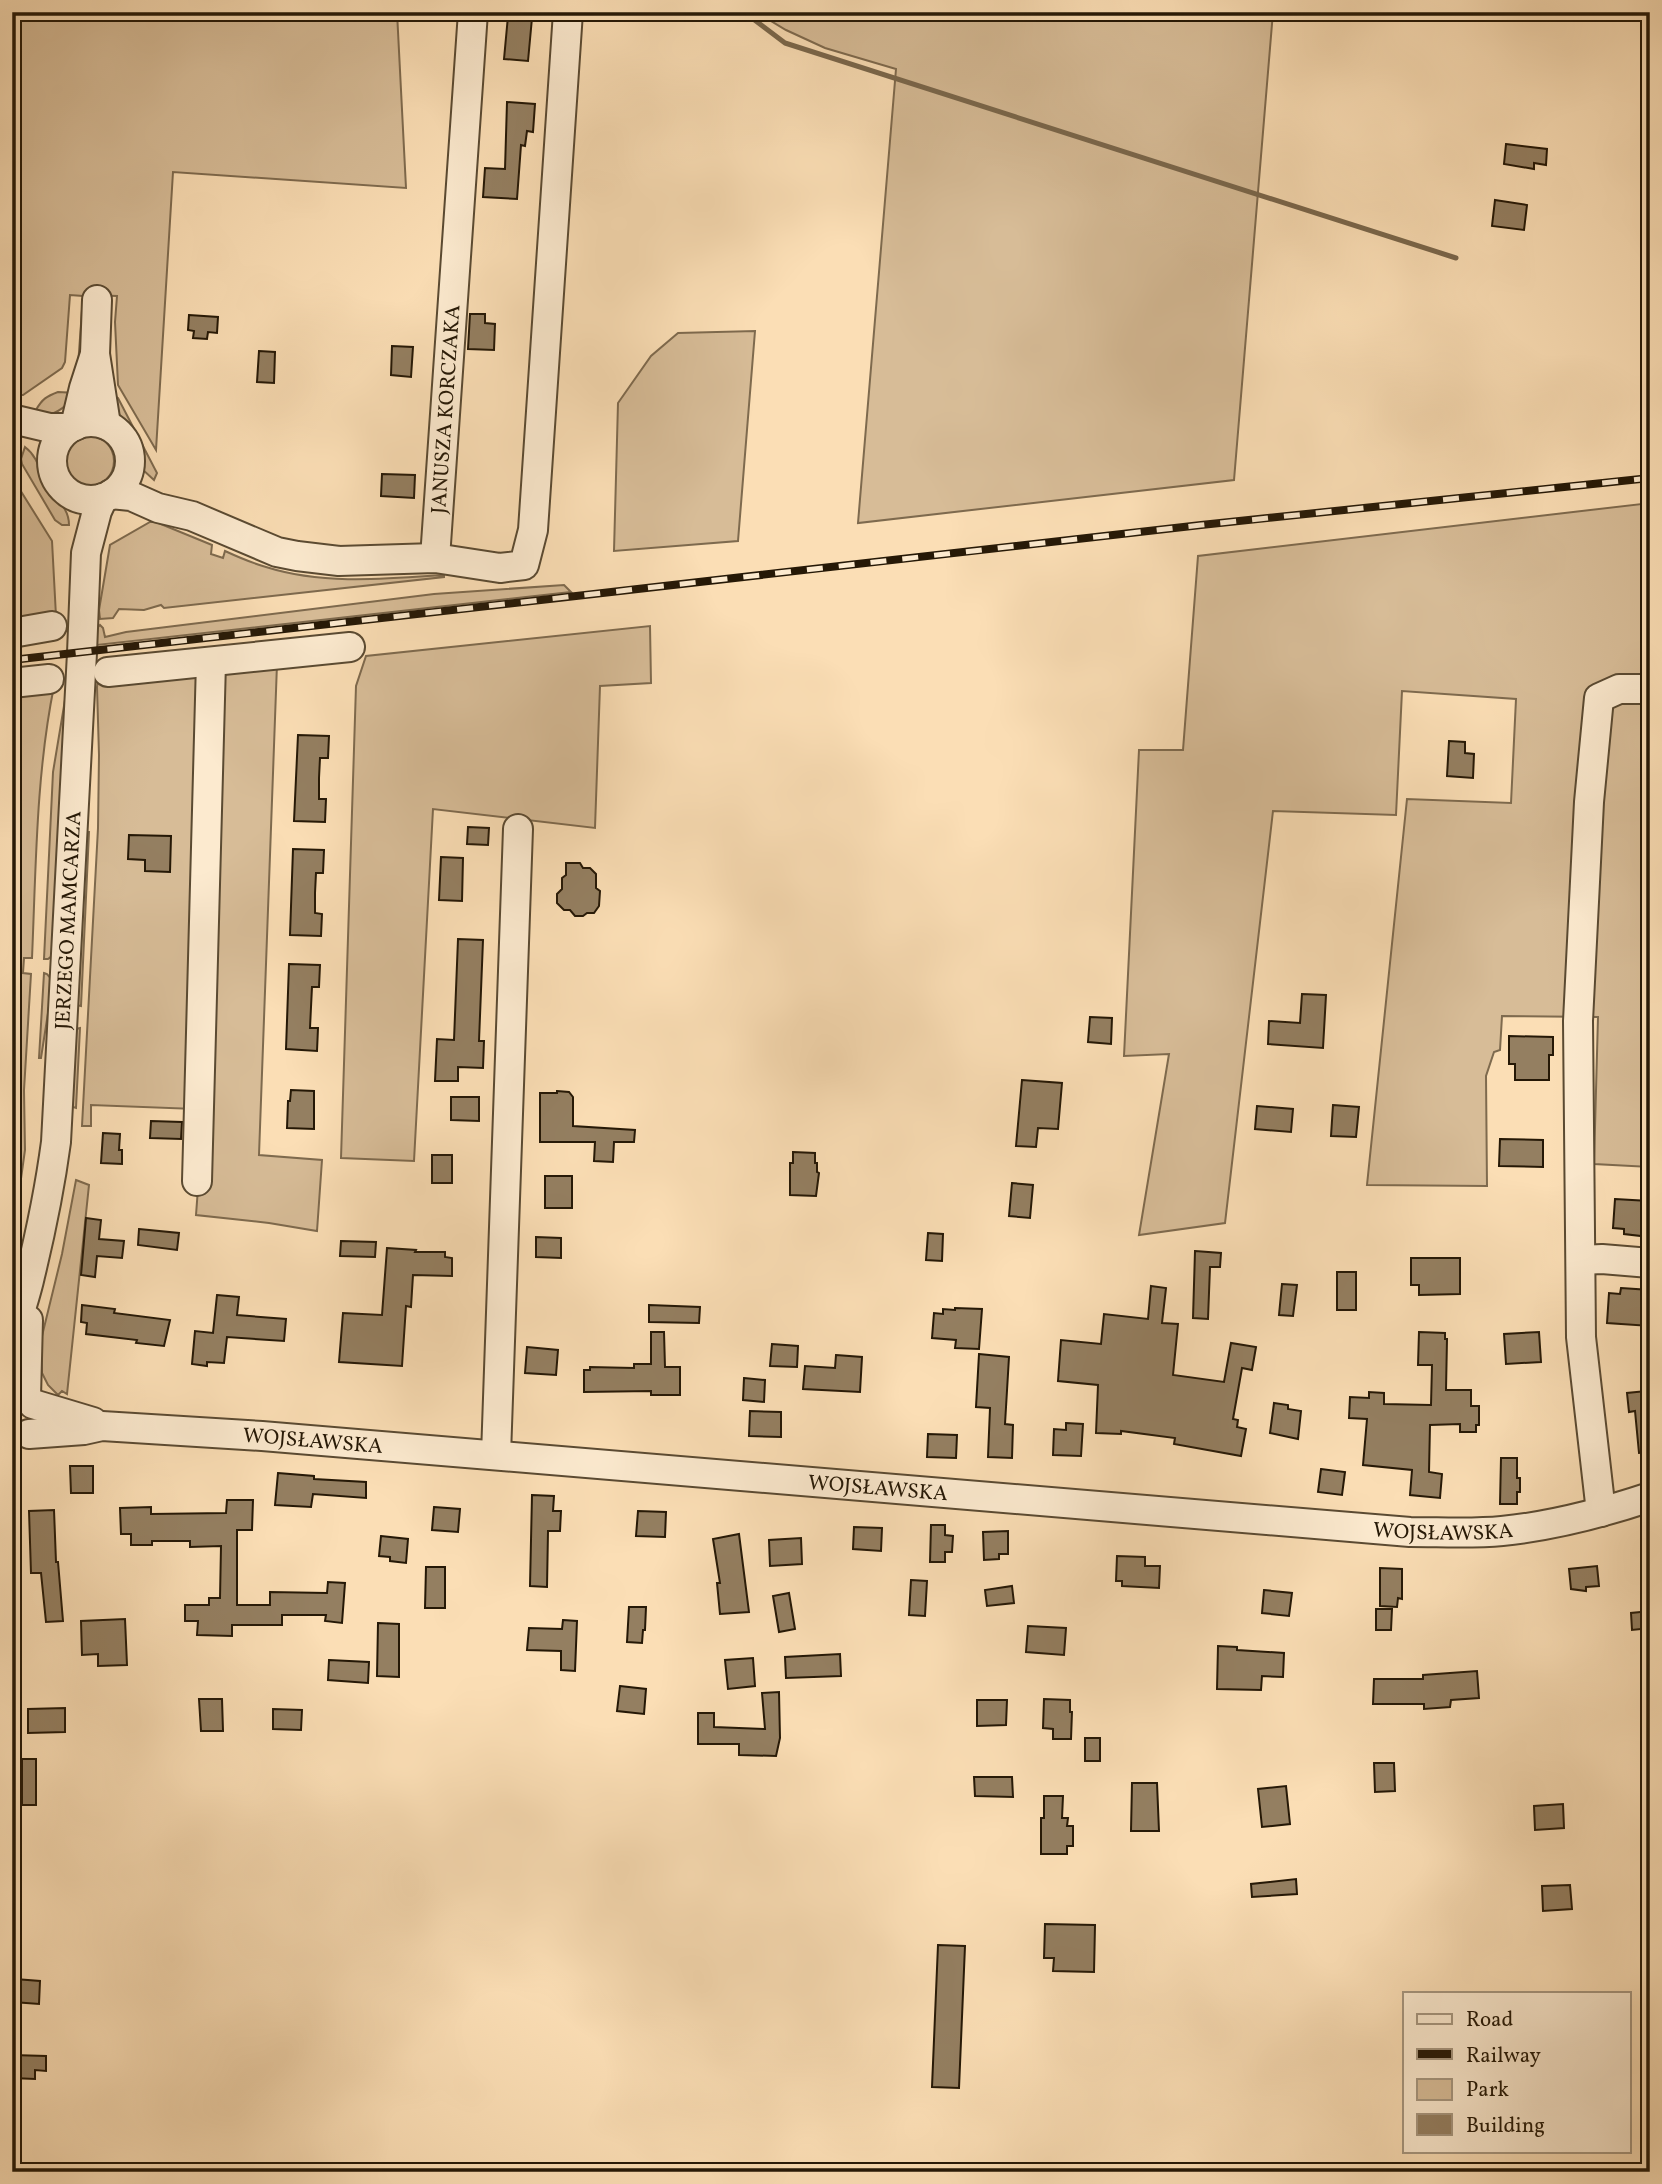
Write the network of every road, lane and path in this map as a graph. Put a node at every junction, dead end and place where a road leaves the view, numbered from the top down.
1 (473, 12) edge
2 (568, 12) edge
3 (97, 300) dead end
4 (95, 354) junction
5 (12, 419) edge
6 (106, 425) junction
7 (73, 427) junction
8 (12, 435) edge
9 (52, 460) junction
10 (130, 463) junction
11 (67, 492) junction
12 (107, 496) junction
13 (192, 516) junction
14 (86, 553) junction
15 (435, 558) junction
16 (52, 626) dead end
17 (12, 633) edge
18 (350, 648) dead end
19 (211, 662) junction
20 (108, 672) dead end
21 (49, 679) dead end
22 (12, 683) edge
23 (1650, 690) edge
24 (518, 829) dead end
25 (197, 1181) dead end
26 (1581, 1260) junction
27 (1650, 1263) edge
28 (28, 1286) junction
29 (12, 1344) edge
30 (24, 1398) edge
31 (102, 1426) junction
32 (21, 1437) edge
33 (496, 1455) junction
34 (1650, 1497) edge
35 (1601, 1512) junction

1 - 15 street, JANUSZA KORCZAKA
2 - 15 street
3 - 4 street
4 - 6 street
4 - 7 street
5 - 7 street
6 - 7 street
6 - 10 street
7 - 9 street
8 - 9 street
9 - 11 street
10 - 12 street
10 - 13 street
11 - 12 street
11 - 14 street, JERZEGO MAMCARZA
12 - 13 street
12 - 14 street, JERZEGO MAMCARZA
13 - 15 street
14 - 28 street, JERZEGO MAMCARZA
16 - 17 street
18 - 19 street
19 - 20 street
19 - 25 street
21 - 22 street
23 - 26 street
24 - 33 street
26 - 27 street
26 - 35 street
28 - 29 street, JERZEGO MAMCARZA
28 - 30 street, JERZEGO MAMCARZA
30 - 31 street, WOJSŁAWSKA
30 - 32 street, JERZEGO MAMCARZA
31 - 32 street, WOJSŁAWSKA
31 - 33 street, WOJSŁAWSKA
33 - 35 street, WOJSŁAWSKA
34 - 35 street, WOJSŁAWSKA

